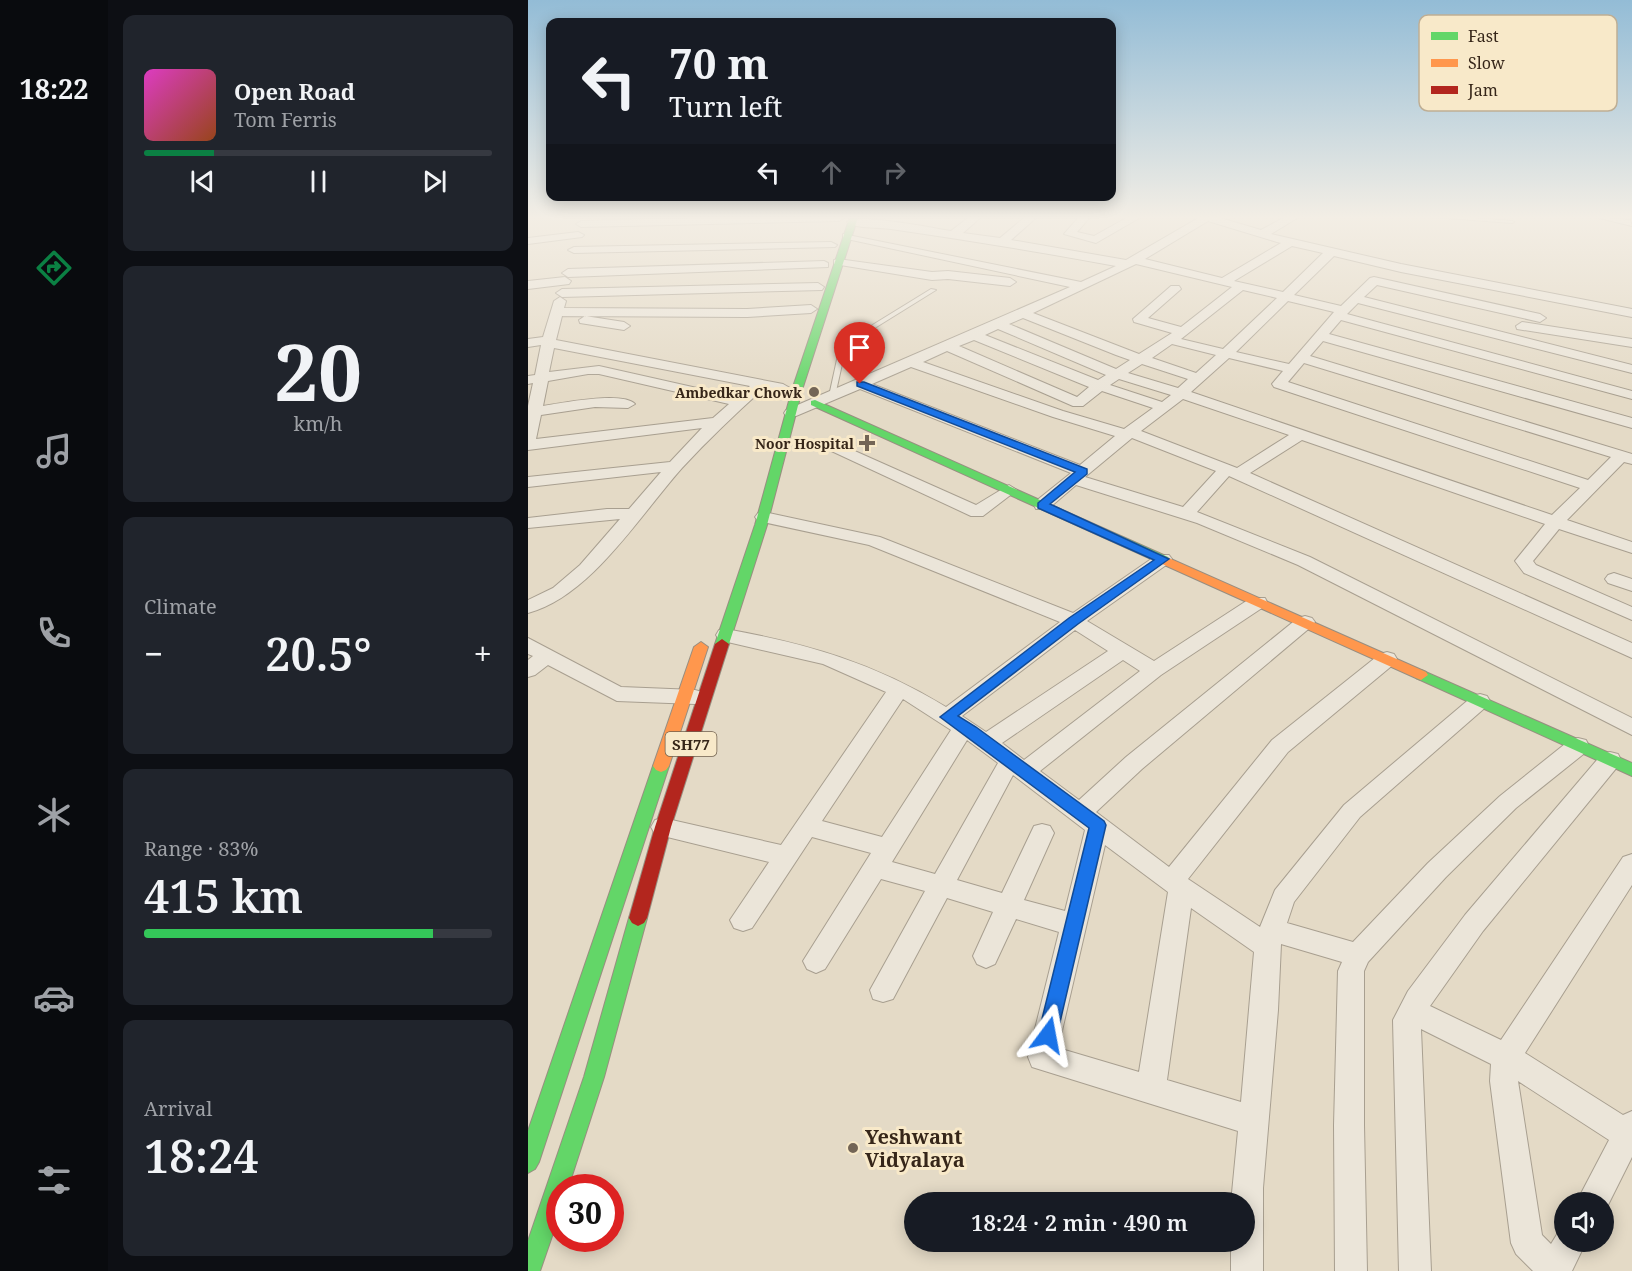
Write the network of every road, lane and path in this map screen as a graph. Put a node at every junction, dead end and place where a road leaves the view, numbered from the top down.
1 (567, 276) edge
2 (615, 276) edge
3 (668, 276) edge
4 (824, 276) edge
5 (828, 276) edge
6 (960, 276) edge
7 (1037, 276) edge
8 (1102, 276) edge
9 (1197, 276) edge
10 (1233, 276) edge
11 (1306, 276) edge
12 (1379, 276) edge
13 (1448, 276) edge
14 (1374, 281) junction
15 (565, 282) junction
16 (1010, 282) dead end
17 (1223, 282) junction
18 (528, 285) edge
19 (1082, 286) junction
20 (1241, 286) junction
21 (818, 287) junction
22 (1174, 289) dead end
23 (933, 290) dead end
24 (660, 291) junction
25 (1285, 297) junction
26 (1356, 299) junction
27 (811, 309) junction
28 (643, 313) junction
29 (1022, 313) junction
30 (1341, 313) junction
31 (1632, 313) edge
32 (556, 314) junction
33 (1540, 318) dead end
34 (1499, 322) dead end
35 (998, 324) junction
36 (1182, 332) junction
37 (974, 335) junction
38 (1320, 336) junction
39 (1170, 340) junction
40 (549, 341) junction
41 (528, 342) edge
42 (1632, 343) edge
43 (947, 346) junction
44 (597, 351) junction
45 (1225, 354) junction
46 (1141, 359) junction
47 (911, 362) junction
48 (1297, 363) junction
49 (1632, 369) edge
50 (1117, 374) junction
51 (1198, 378) junction
52 (535, 379) edge
53 (760, 384) junction
54 (860, 384) junction
55 (1099, 386) junction
56 (781, 393) joint
57 (1181, 393) junction
58 (1632, 395) edge
59 (832, 396) junction
60 (740, 402) junction
61 (815, 403) junction
62 (628, 404) dead end
63 (1164, 407) junction
64 (531, 412) edge
65 (791, 413) junction
66 (718, 422) junction
67 (1632, 423) edge
68 (1128, 434) junction
69 (1301, 434) junction
70 (528, 443) edge
71 (830, 445) dead end
72 (1627, 457) edge
73 (675, 466) junction
74 (1232, 472) junction
75 (1079, 475) junction
76 (528, 482) edge
77 (1590, 486) junction
78 (1009, 490) junction
79 (1042, 505) junction
80 (634, 514) junction
81 (1186, 514) junction
82 (764, 517) junction
83 (1555, 522) junction
84 (528, 523) edge
85 (1632, 548) edge
86 (1163, 559) junction
87 (1614, 579) dead end
88 (1632, 585) edge
89 (1258, 602) junction
90 (528, 607) edge
91 (1632, 614) edge
92 (1074, 621) junction
93 (1305, 622) junction
94 (716, 632) junction
95 (537, 651) edge
96 (1122, 651) junction
97 (1632, 651) edge
98 (1388, 659) junction
99 (528, 670) edge
100 (1154, 670) junction
101 (899, 690) junction
102 (685, 697) junction
103 (707, 698) junction
104 (1480, 701) junction
105 (956, 722) junction
106 (1632, 727) edge
107 (986, 743) junction
108 (1578, 746) junction
109 (1621, 765) edge
110 (1017, 766) junction
111 (1089, 819) junction
112 (663, 826) junction
113 (806, 826) junction
114 (1042, 833) dead end
115 (786, 856) junction
116 (882, 857) junction
117 (1632, 864) edge
118 (1177, 885) junction
119 (941, 886) junction
120 (1009, 906) junction
121 (743, 920) dead end
122 (1074, 926) junction
123 (1269, 938) junction
124 (1358, 955) junction
125 (986, 956) dead end
126 (816, 961) dead end
127 (883, 990) dead end
128 (1412, 1011) junction
129 (1506, 1058) junction
130 (557, 1078) junction
131 (538, 1081) dead end
132 (1151, 1090) junction
133 (1254, 1121) junction
134 (1630, 1131) edge
135 (528, 1162) edge
136 (1598, 1192) edge
137 (1565, 1252) edge
138 (1555, 1270) edge
139 (529, 1271) edge
140 (1247, 1271) edge
141 (1351, 1271) edge
142 (1415, 1271) edge

1 - 15 street
2 - 15 street
3 - 24 street
4 - 21 main road, SH77
5 - 65 main road, SH77
6 - 16 street
7 - 19 street
8 - 19 street
9 - 17 street
10 - 17 street
11 - 25 street
12 - 14 street
13 - 31 street
14 - 26 street
14 - 33 street
15 - 18 street
15 - 24 street
15 - 32 street
17 - 20 street
19 - 29 street
20 - 25 street
20 - 36 street
21 - 24 street
21 - 27 main road, SH77
22 - 36 street
23 - 59 lane
24 - 28 street
25 - 30 street
25 - 45 street
26 - 30 street
26 - 49 street
27 - 28 street
27 - 56 main road, SH77
28 - 32 street
29 - 35 street
29 - 46 street
30 - 38 street
30 - 58 street
32 - 40 street
32 - 44 street
34 - 42 street
35 - 37 street
35 - 50 street
36 - 39 street
37 - 43 street
37 - 55 street
38 - 48 street
38 - 67 street
39 - 45 street
39 - 46 street
40 - 41 street
40 - 44 street
40 - 52 street
43 - 47 street
43 - 55 street
44 - 53 street
45 - 48 street
45 - 51 street
46 - 50 street
46 - 51 street
47 - 54 street
47 - 68 street
48 - 72 street
48 - 77 street
50 - 55 street
50 - 57 street
51 - 57 street
52 - 60 street
52 - 64 street
53 - 56 street
53 - 60 street
54 - 59 street
54 - 75 street
55 - 63 street
57 - 63 street
57 - 69 street
59 - 61 street
60 - 66 street
61 - 65 street
61 - 78 main road
62 - 64 street
63 - 68 street
64 - 70 street
65 - 82 main road, SH77
66 - 70 street
66 - 73 street
68 - 74 street
68 - 75 street
69 - 74 street
69 - 83 street
71 - 78 street
72 - 77 street
73 - 76 street
73 - 80 street
74 - 81 street
74 - 97 street
75 - 79 street
75 - 81 street
77 - 83 street
78 - 79 main road
79 - 86 main road
80 - 84 street
80 - 90 street
81 - 106 street
82 - 92 street
82 - 94 main road, SH77
83 - 85 street
83 - 91 street
86 - 89 main road
86 - 92 street
87 - 88 street
89 - 93 main road
89 - 100 street
92 - 96 street
92 - 105 street
93 - 98 main road
93 - 111 street
94 - 101 street
94 - 102 main road, SH77
94 - 103 main road, SH77
95 - 99 street
95 - 102 street
96 - 100 street
96 - 107 street
98 - 104 main road
98 - 118 street
100 - 110 street
101 - 105 street
101 - 113 street
102 - 103 street
102 - 130 main road, SH77
103 - 112 main road, SH77
104 - 108 main road
104 - 123 street
105 - 107 street
105 - 116 street
107 - 110 street
108 - 109 main road
108 - 124 street
109 - 128 street
110 - 111 street
110 - 119 street
111 - 118 street
111 - 122 street
112 - 115 street
112 - 139 main road, SH77
113 - 115 street
113 - 116 street
114 - 120 street
115 - 121 street
116 - 119 street
116 - 126 street
117 - 129 street
118 - 123 street
118 - 132 street
119 - 120 street
119 - 127 street
120 - 122 street
120 - 125 street
122 - 132 street
123 - 124 street
123 - 133 street
124 - 141 street
128 - 129 street
128 - 142 street
129 - 134 street
129 - 138 street
130 - 131 lane
130 - 135 main road, SH77
132 - 133 street
133 - 140 street
134 - 136 street
137 - 138 street

